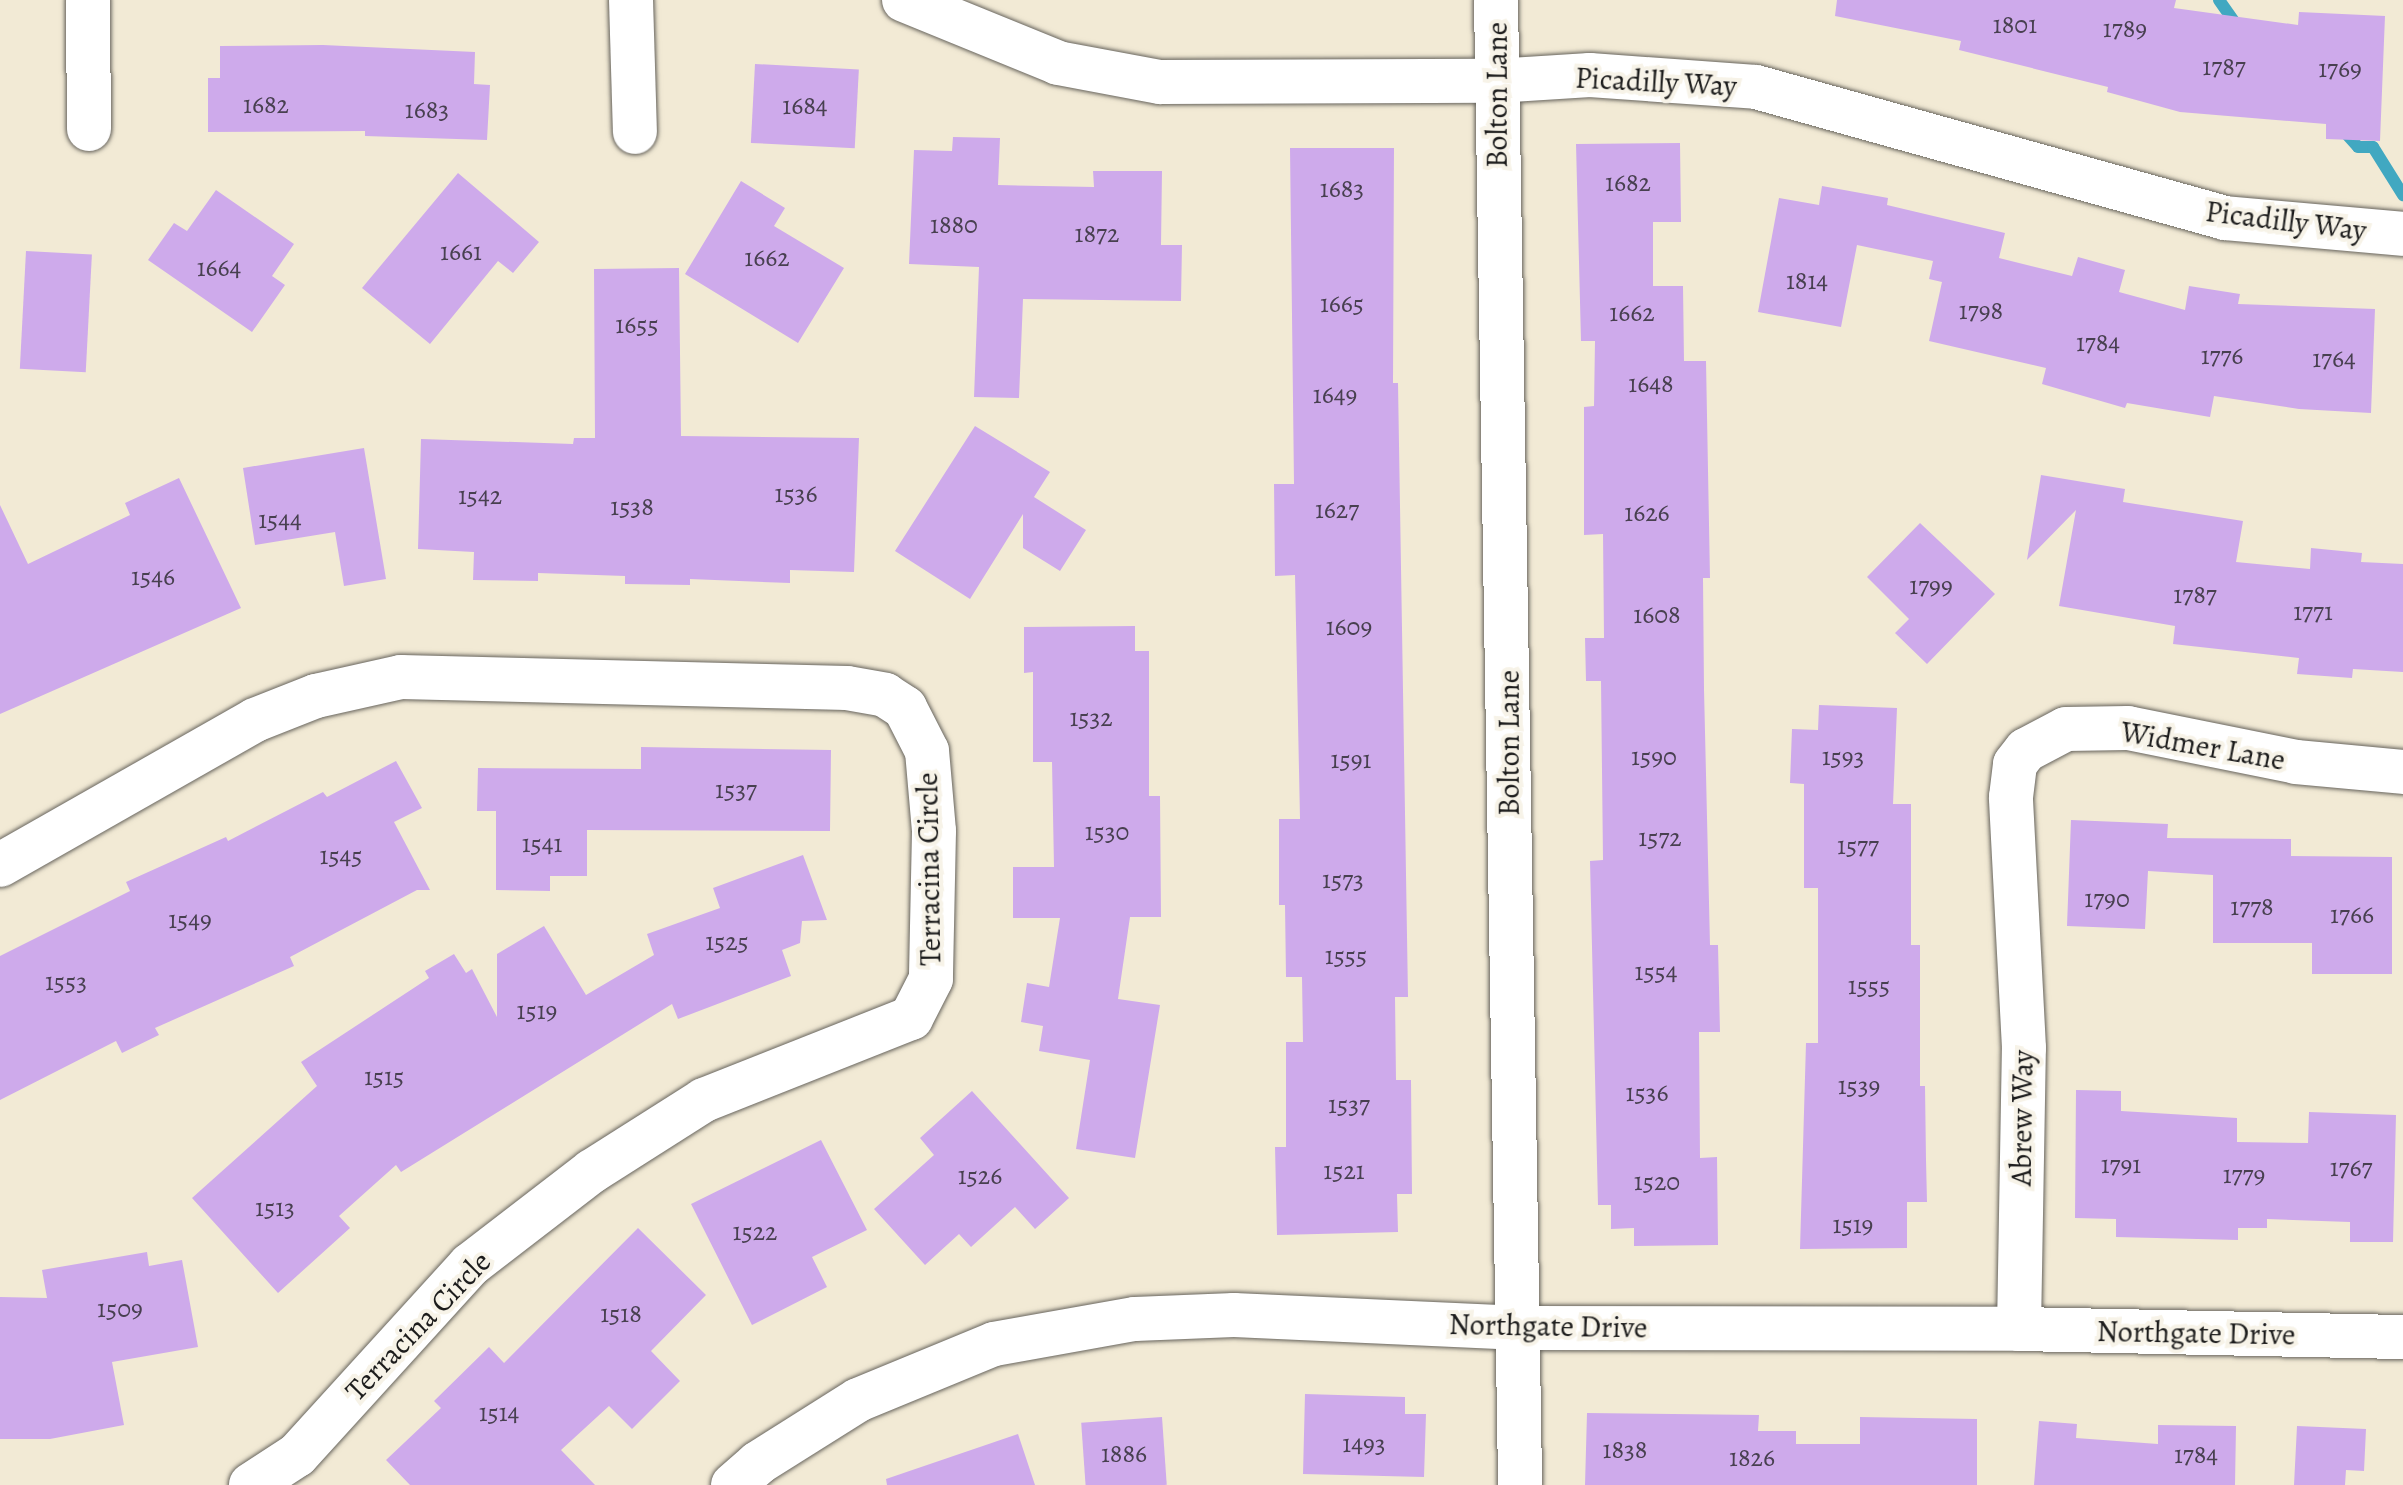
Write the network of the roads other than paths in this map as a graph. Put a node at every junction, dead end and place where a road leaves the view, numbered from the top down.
1 (88, 0) edge
2 (631, 0) edge
3 (904, 0) edge
4 (1496, 0) edge
5 (1495, 81) junction
6 (89, 129) dead end
7 (635, 132) dead end
8 (2403, 234) edge
9 (2403, 772) edge
10 (0, 865) edge
11 (2017, 908) joint
12 (1521, 1328) junction
13 (2019, 1329) junction
14 (2403, 1337) edge
15 (251, 1485) edge
16 (733, 1485) edge
17 (1520, 1485) edge

1 - 6 street
2 - 7 street
3 - 5 street, Picadilly Way
4 - 5 street, Bolton Lane
5 - 8 street, Picadilly Way
5 - 12 street, Bolton Lane
9 - 11 street, Widmer Lane
10 - 15 street, Terracina Circle
11 - 13 street, Abrew Way
12 - 13 street, Northgate Drive
12 - 16 street, Northgate Drive
12 - 17 street, Bolton Lane
13 - 14 street, Northgate Drive

